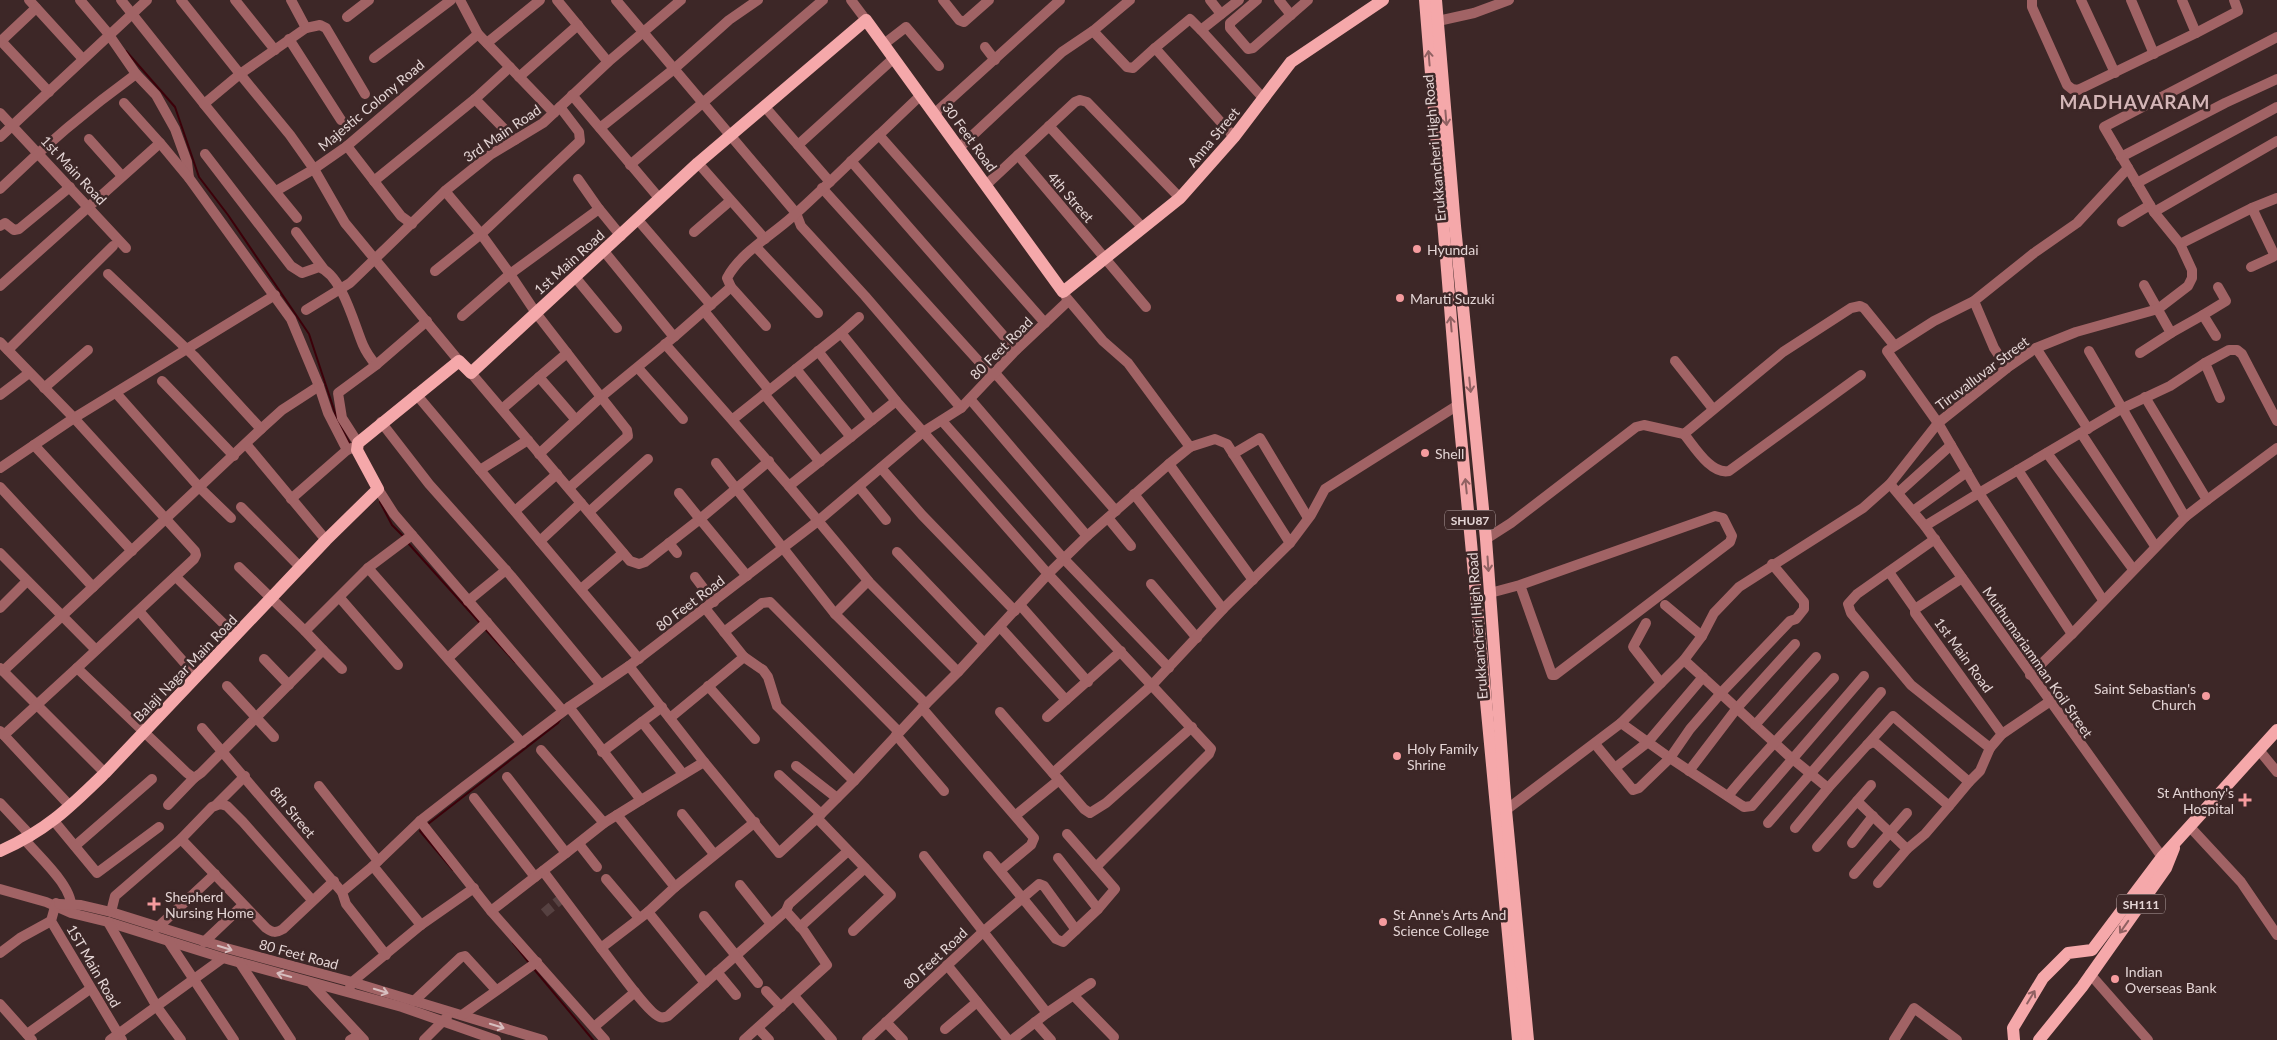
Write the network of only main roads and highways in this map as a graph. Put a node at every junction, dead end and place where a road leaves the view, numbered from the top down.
1 (1382, 0) edge
2 (1425, 0) edge
3 (1436, 0) edge
4 (866, 20) joint
5 (1065, 297) joint
6 (376, 491) joint
7 (1487, 629) junction
8 (2277, 730) edge
9 (2177, 841) junction
10 (0, 851) edge
11 (1509, 899) junction
12 (1518, 1040) edge
13 (1528, 1040) edge
14 (2014, 1040) edge
15 (2039, 1040) edge

1 - 5 main road, Anna Street
7 -> 2 main road, SHU87
3 -> 7 main road, Erukkancheri High Road / SHU87
4 - 5 main road, 30 Feet Road
4 - 6 main road, 1st Main Road
6 - 10 main road, Balaji Nagar Main Road
7 - 11 main road, SHU87
7 - 11 main road, Erukkancheri High Road / SHU87
8 - 9 main road, SH111
14 -> 9 main road, SH111
9 -> 15 main road, SH111
11 - 12 main road, SHU87
11 - 13 main road, Erukkancheri High Road / SHU87

